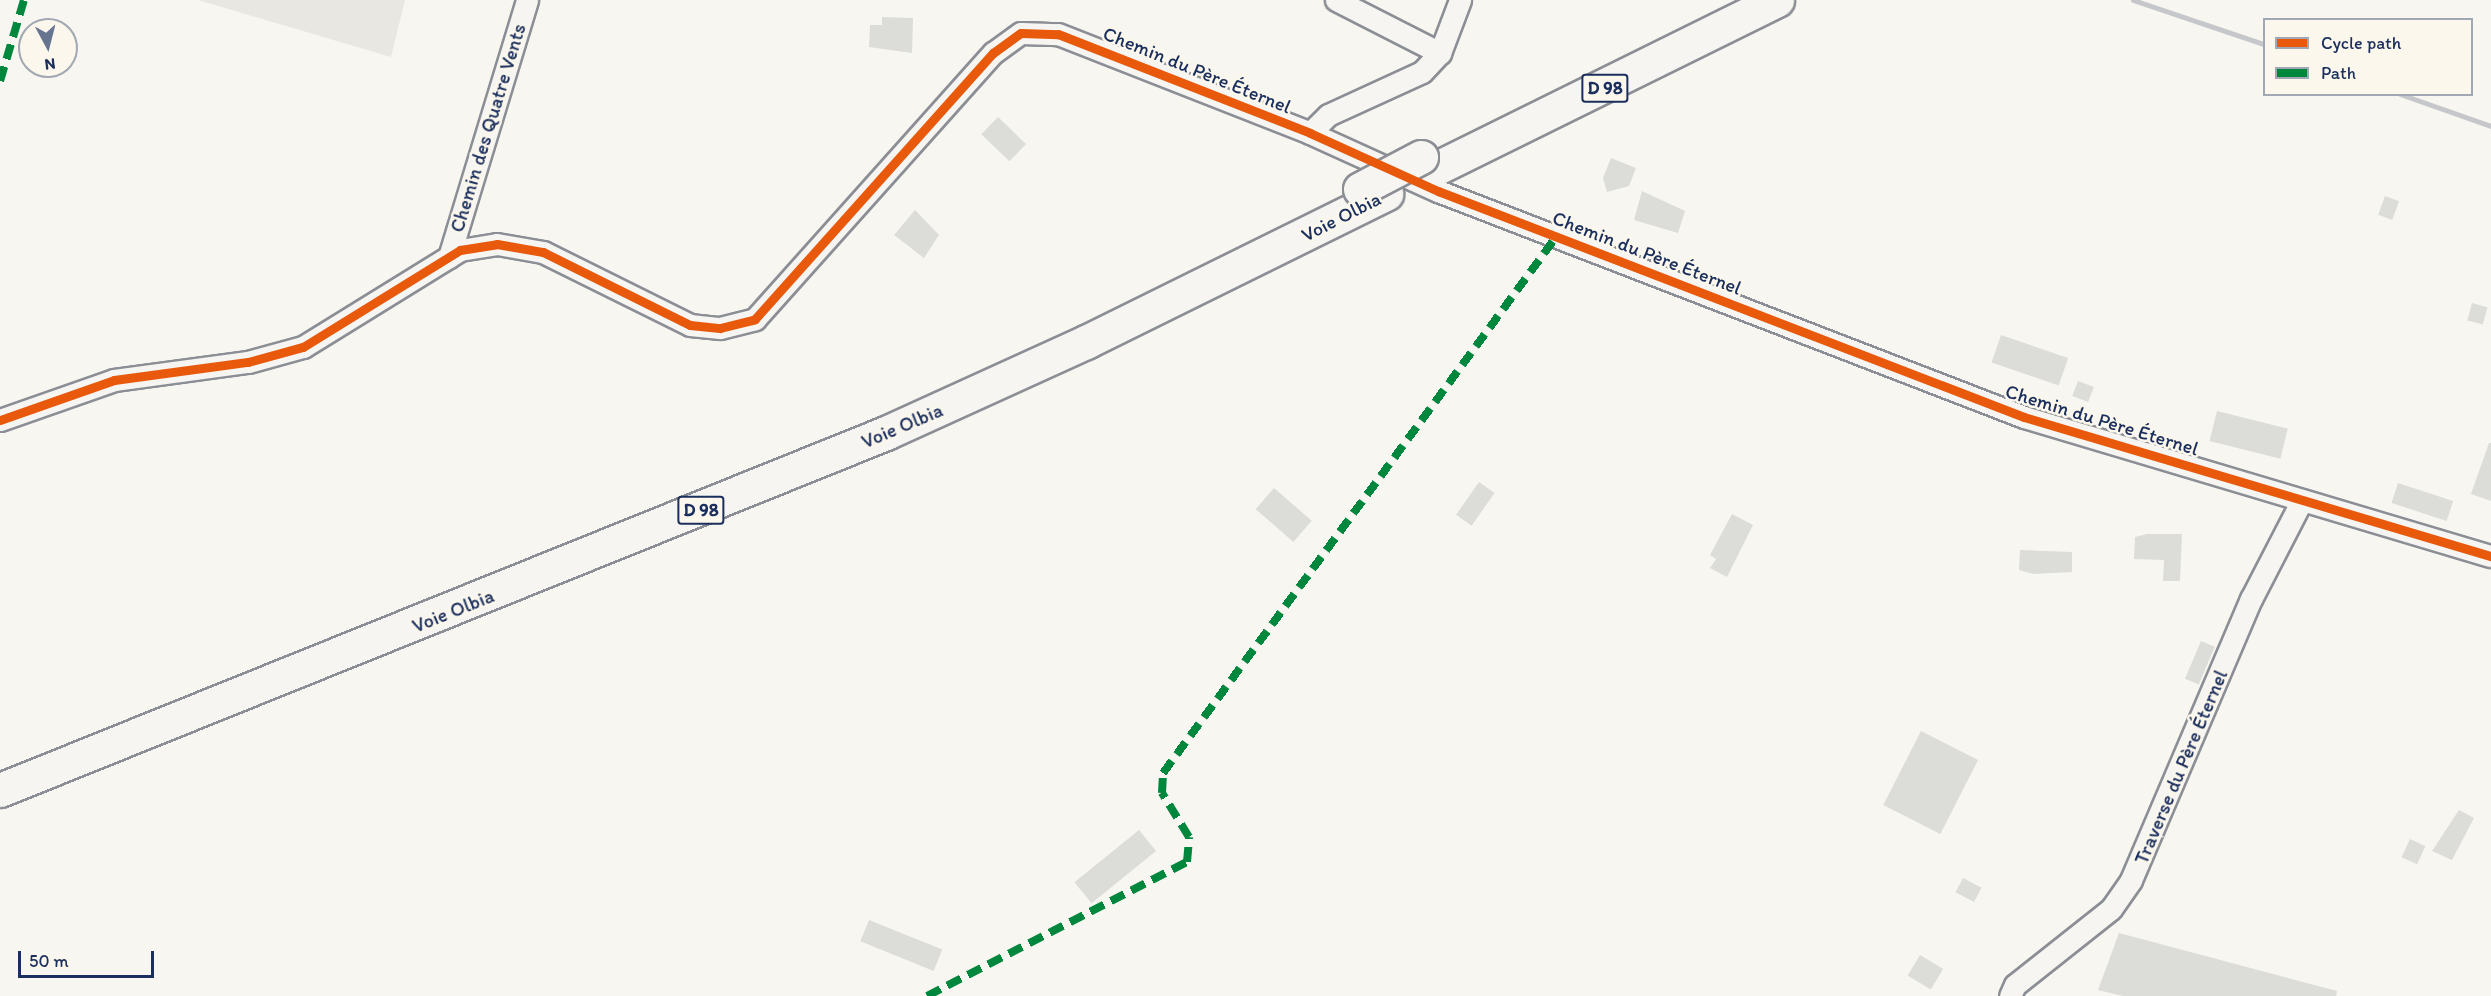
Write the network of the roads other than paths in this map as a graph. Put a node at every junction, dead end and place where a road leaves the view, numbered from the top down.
1 (527, 0) edge
2 (1336, 0) edge
3 (1460, 0) edge
4 (1738, 0) edge
5 (1777, 0) edge
6 (1440, 53) junction
7 (1310, 133) junction
8 (1426, 164) junction
9 (1373, 191) junction
10 (449, 257) junction
11 (0, 420) edge
12 (2302, 500) junction
13 (2491, 556) edge
14 (0, 771) edge
15 (0, 790) edge
16 (2010, 996) edge

1 - 10 street, Chemin des Quatre Vents
2 - 6 street
3 - 6 street
4 - 8 highway, Voie Olbia / D 98
5 - 8 highway, Voie Olbia / D 98
6 - 7 street
7 - 10 street, Chemin du Père Éternel
7 - 12 street, Chemin du Père Éternel
8 - 9 highway, Voie Olbia / D 98, bridge
9 - 14 highway, Voie Olbia / D 98
9 - 15 highway, Voie Olbia / D 98
10 - 11 street, Chemin du Père Éternel
12 - 13 street, Chemin du Père Éternel
12 - 16 street, Traverse du Père Éternel

